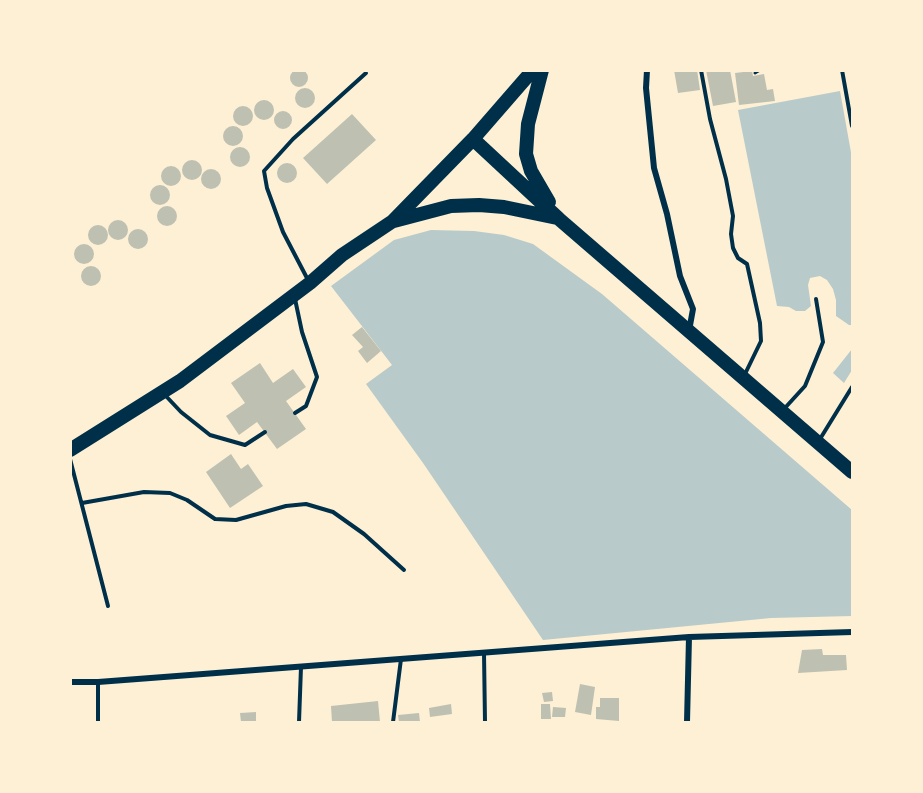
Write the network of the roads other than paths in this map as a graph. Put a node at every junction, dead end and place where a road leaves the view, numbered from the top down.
1 (533, 70) edge
2 (542, 70) edge
3 (647, 70) edge
4 (701, 70) edge
5 (842, 70) edge
6 (366, 72) dead end
7 (852, 126) edge
8 (472, 139) junction
9 (559, 219) junction
10 (393, 221) junction
11 (310, 283) junction
12 (294, 294) junction
13 (816, 299) dead end
14 (689, 331) junction
15 (743, 378) junction
16 (852, 387) edge
17 (161, 392) junction
18 (782, 411) junction
19 (295, 413) dead end
20 (265, 432) dead end
21 (818, 442) junction
22 (70, 450) edge
23 (70, 459) edge
24 (852, 472) edge
25 (82, 503) junction
26 (404, 570) dead end
27 (108, 606) dead end
28 (852, 632) edge
29 (689, 637) junction
30 (484, 653) junction
31 (401, 658) junction
32 (302, 666) junction
33 (70, 682) edge
34 (99, 682) junction
35 (98, 723) edge
36 (299, 723) edge
37 (393, 723) edge
38 (484, 723) edge
39 (687, 723) edge

1 - 8 main road
2 - 9 main road
3 - 14 street
4 - 15 lane
5 - 7 lane
6 - 11 lane
8 - 9 main road
8 - 10 main road
9 - 10 main road
9 - 14 main road
10 - 11 main road
11 - 12 main road
12 - 17 main road
12 - 19 lane
13 - 18 lane
14 - 15 main road
15 - 18 main road
16 - 21 lane
17 - 20 lane
17 - 22 main road
18 - 21 main road
21 - 24 main road
23 - 25 lane
25 - 26 lane
25 - 27 lane
28 - 29 street
29 - 30 street
29 - 39 street
30 - 31 street
30 - 38 lane
31 - 32 street
31 - 37 lane
32 - 34 street
32 - 36 lane
33 - 34 street
34 - 35 lane

